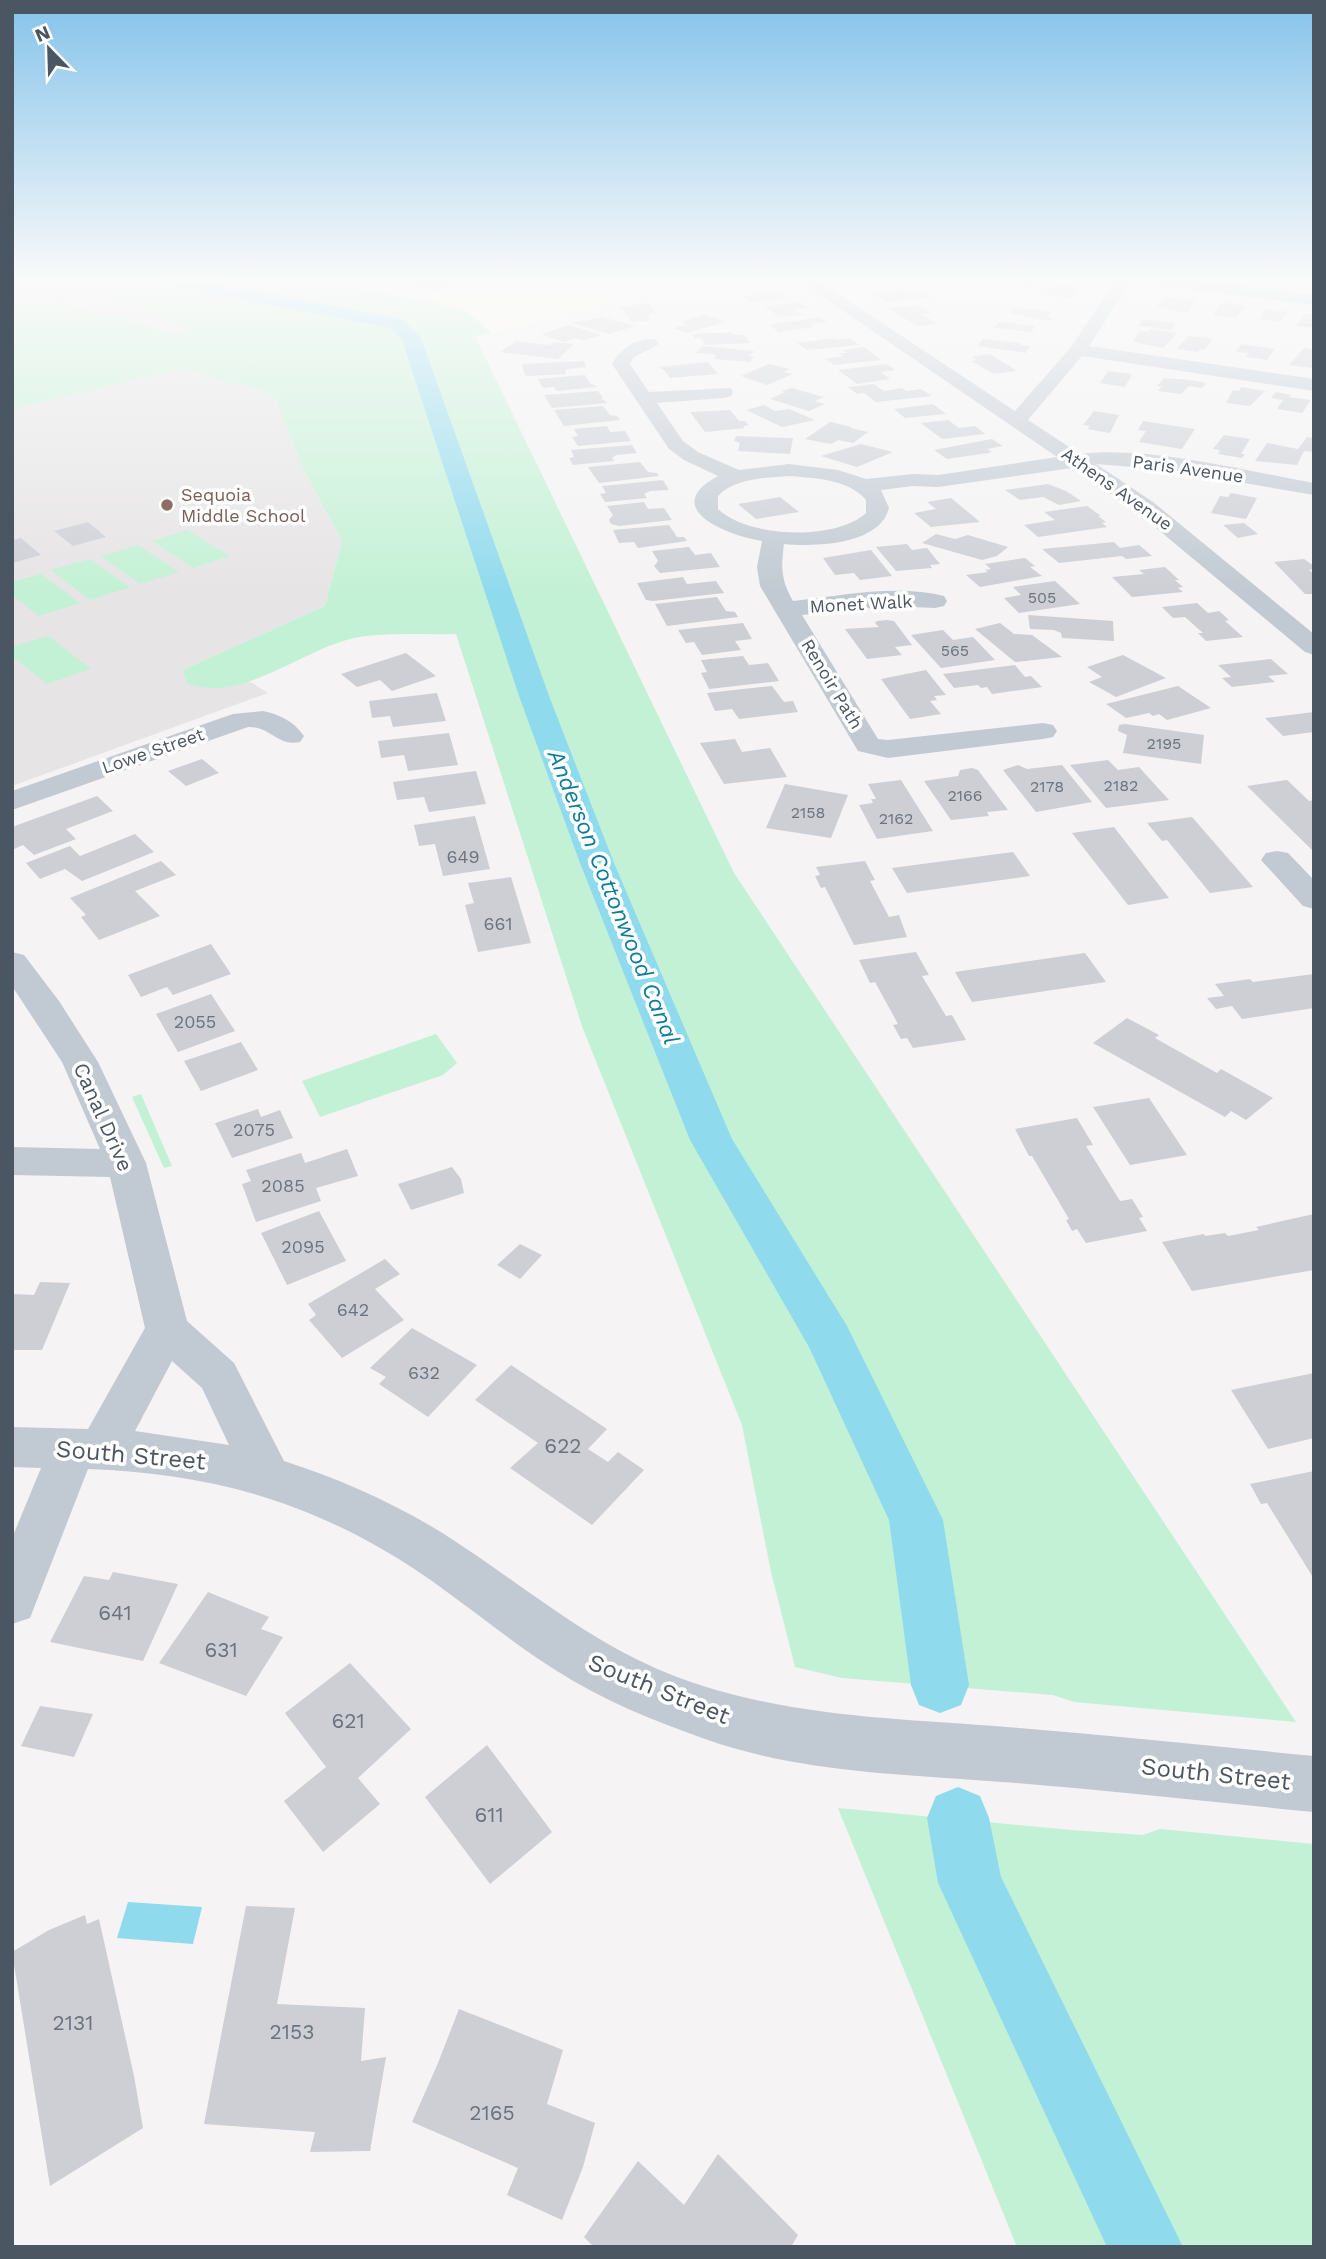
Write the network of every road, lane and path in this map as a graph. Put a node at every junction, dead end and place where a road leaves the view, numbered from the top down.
1 (636, 383) edge
2 (963, 383) edge
3 (1049, 383) edge
4 (724, 392) dead end
5 (646, 398) junction
6 (1018, 420) junction
7 (1078, 461) junction
8 (737, 477) junction
9 (1314, 489) edge
10 (869, 491) junction
11 (774, 537) junction
12 (936, 601) dead end
13 (786, 609) junction
14 (1303, 632) edge
15 (1314, 647) edge
16 (1043, 731) dead end
17 (290, 736) dead end
18 (12, 801) edge
19 (1277, 860) dead end
20 (1314, 899) edge
21 (12, 962) edge
22 (12, 1161) edge
23 (126, 1163) junction
24 (166, 1329) junction
25 (12, 1447) edge
26 (86, 1450) junction
27 (268, 1476) junction
28 (12, 1601) edge
29 (1314, 1784) edge

1 - 5 street
2 - 6 street, Athens Avenue
3 - 6 street
4 - 5 street
5 - 8 street
6 - 7 street, Athens Avenue
7 - 9 street, Paris Avenue
7 - 10 street, Paris Avenue
7 - 14 street, Athens Avenue
8 - 10 street
8 - 11 street
10 - 11 street
11 - 13 street, Renoir Path
12 - 13 street, Monet Walk
13 - 16 street, Renoir Path
14 - 15 street, Athens Avenue
17 - 18 street, Lowe Street
19 - 20 street
21 - 23 street, Canal Drive
22 - 23 street
23 - 24 street, Canal Drive
24 - 26 street
24 - 27 street
25 - 26 street, South Street
26 - 27 street, South Street
26 - 28 street
27 - 29 street, South Street

